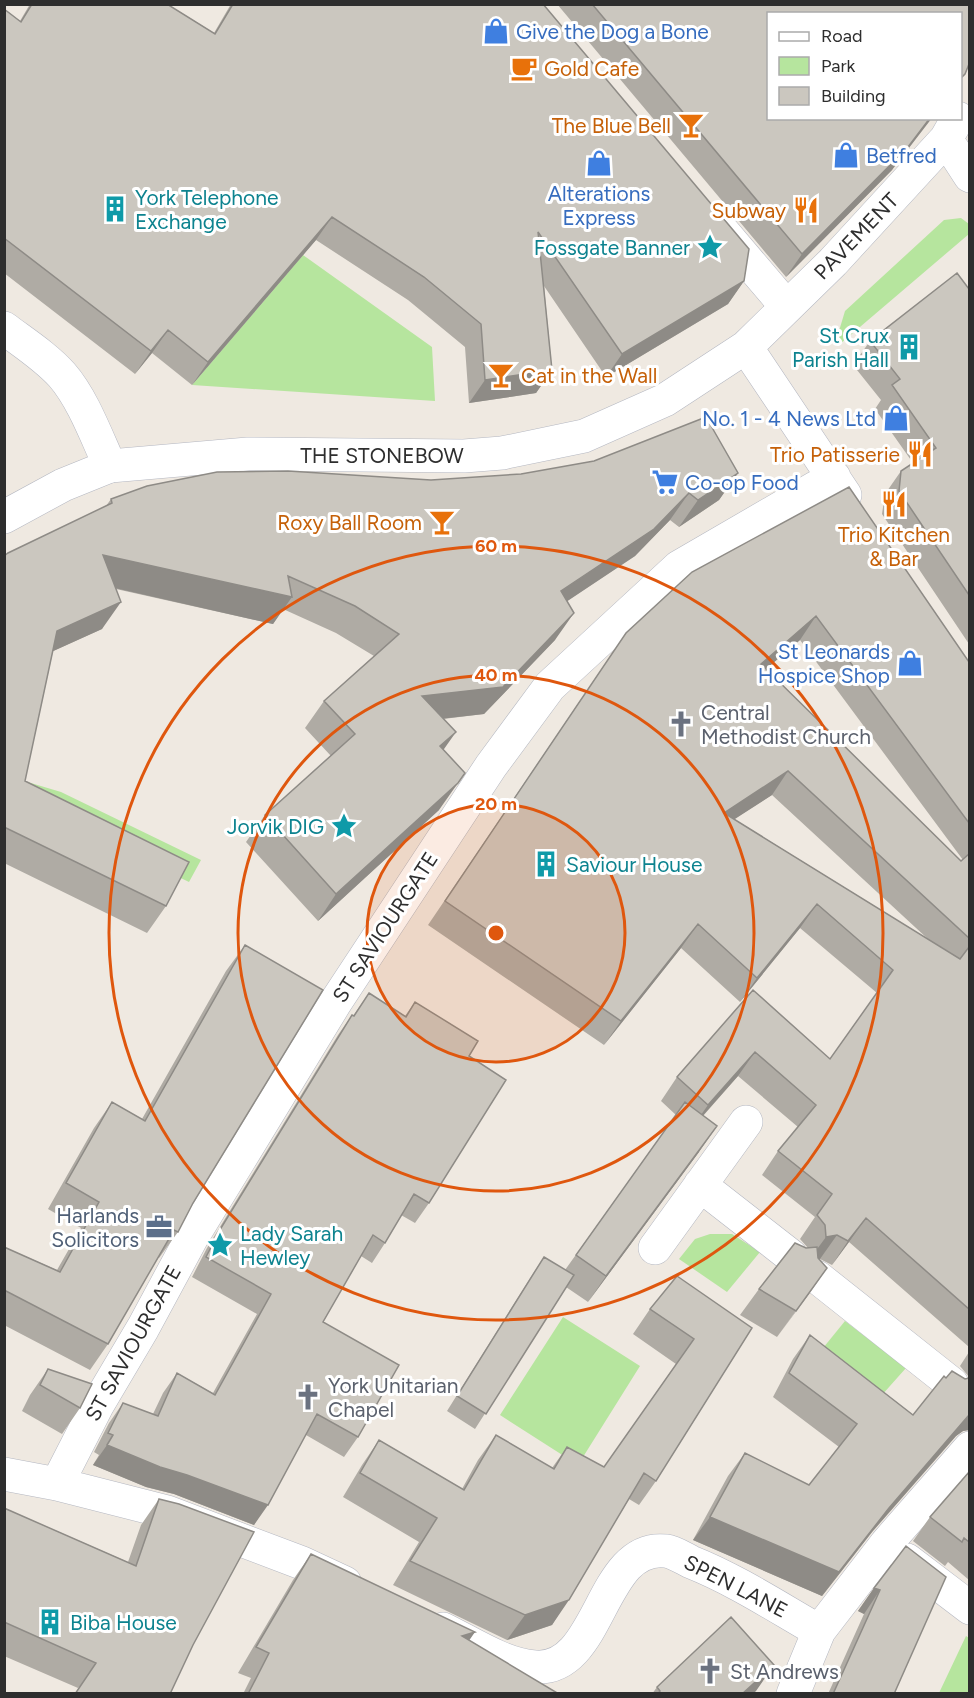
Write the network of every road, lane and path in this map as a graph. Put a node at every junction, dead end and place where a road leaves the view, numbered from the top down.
1 (969, 97) edge
2 (962, 110) edge
3 (955, 124) edge
4 (969, 176) edge
5 (701, 206) edge
6 (786, 306) junction
7 (4, 328) edge
8 (746, 347) junction
9 (110, 466) junction
10 (834, 477) junction
11 (859, 516) edge
12 (4, 517) edge
13 (746, 1122) dead end
14 (700, 1185) junction
15 (656, 1248) dead end
16 (791, 1256) edge
17 (817, 1277) edge
18 (952, 1384) edge
19 (969, 1448) edge
20 (4, 1474) edge
21 (57, 1484) junction
22 (886, 1544) junction
23 (375, 1597) edge
24 (969, 1608) edge
25 (413, 1615) edge
26 (819, 1631) junction
27 (793, 1694) edge

1 - 2 street, PAVEMENT
3 - 4 street
3 - 6 street, PAVEMENT
5 - 6 street
6 - 8 street, PAVEMENT
7 - 9 street
8 - 9 street, THE STONEBOW
8 - 10 street
9 - 12 street, THE STONEBOW
10 - 11 street
10 - 21 street, ST SAVIOURGATE
13 - 14 street
14 - 15 street
14 - 16 street
17 - 18 street
19 - 22 street
20 - 21 street
21 - 23 street
22 - 24 street
22 - 26 street
25 - 26 street, SPEN LANE
26 - 27 street

